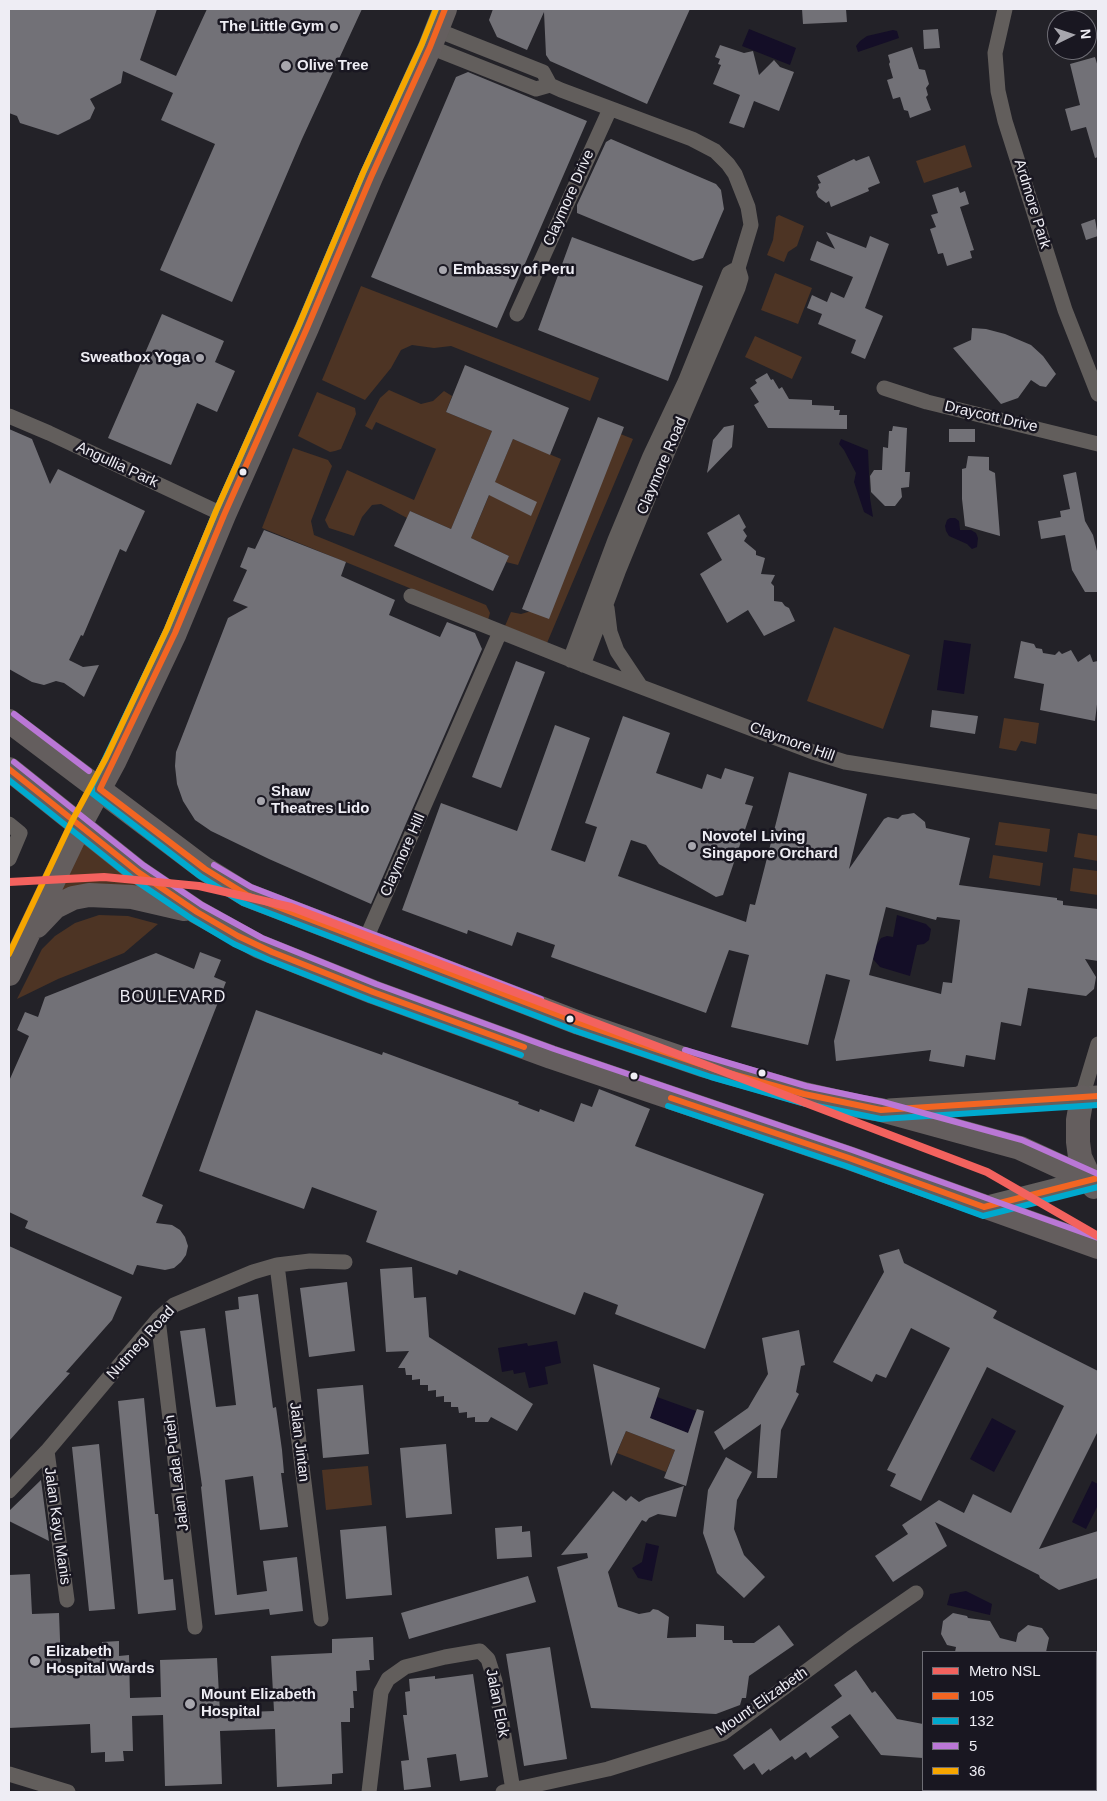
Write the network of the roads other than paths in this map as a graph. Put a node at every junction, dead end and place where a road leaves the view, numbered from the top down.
1 (1005, 9) edge
2 (438, 29) edge
3 (610, 109) junction
4 (738, 268) junction
5 (517, 314) dead end
6 (884, 388) dead end
7 (1098, 394) edge
8 (9, 416) edge
9 (1098, 444) edge
10 (224, 515) junction
11 (411, 596) dead end
12 (607, 604) junction
13 (500, 632) junction
14 (576, 662) junction
15 (642, 687) junction
16 (9, 721) edge
17 (9, 769) edge
18 (100, 789) junction
19 (1098, 802) edge
20 (9, 824) edge
21 (80, 825) junction
22 (9, 859) edge
23 (197, 912) junction
24 (26, 938) junction
25 (365, 941) junction
26 (9, 974) edge
27 (1098, 1044) edge
28 (1090, 1097) edge
29 (881, 1110) junction
30 (1096, 1184) edge
31 (984, 1207) junction
32 (1098, 1248) edge
33 (344, 1262) dead end
34 (277, 1265) junction
35 (158, 1319) junction
36 (47, 1451) junction
37 (9, 1491) edge
38 (916, 1592) dead end
39 (67, 1600) dead end
40 (321, 1619) dead end
41 (196, 1627) dead end
42 (9, 1774) edge
43 (9, 1783) edge
44 (508, 1791) edge
45 (39, 1792) edge
46 (68, 1792) edge
47 (368, 1792) edge

1 - 7 street, Ardmore Park
2 - 3 street, Claymore Road
2 - 10 main road
3 - 4 street, Claymore Road
3 - 5 street, Claymore Drive
4 - 12 street, Claymore Road
4 - 14 street, Claymore Road
6 - 9 street, Draycott Drive
8 - 10 street, Angullia Park
10 - 18 main road
11 - 13 street, Claymore Hill
12 - 14 street, Claymore Road
12 - 15 street
13 - 14 street, Claymore Hill
13 - 25 street, Claymore Hill
14 - 15 street, Claymore Hill
15 - 19 street, Claymore Hill
16 - 18 main road
17 - 21 main road
18 - 21 main road
18 - 25 main road
20 - 22 street
21 - 23 main road
21 - 24 main road
23 - 24 main road
23 - 31 main road
24 - 26 main road
25 - 29 main road
27 - 28 street
28 - 29 main road
28 - 30 main road
29 - 30 main road
30 - 31 main road
31 - 32 main road
33 - 34 street, Nutmeg Road
34 - 35 street, Nutmeg Road
34 - 40 street, Jalan Jintan
35 - 36 street, Nutmeg Road
35 - 41 street, Jalan Lada Puteh
36 - 37 street, Nutmeg Road
36 - 39 street, Jalan Kayu Manis
38 - 44 street, Mount Elizabeth
42 - 46 street
43 - 45 street
44 - 47 street, Jalan Elok

